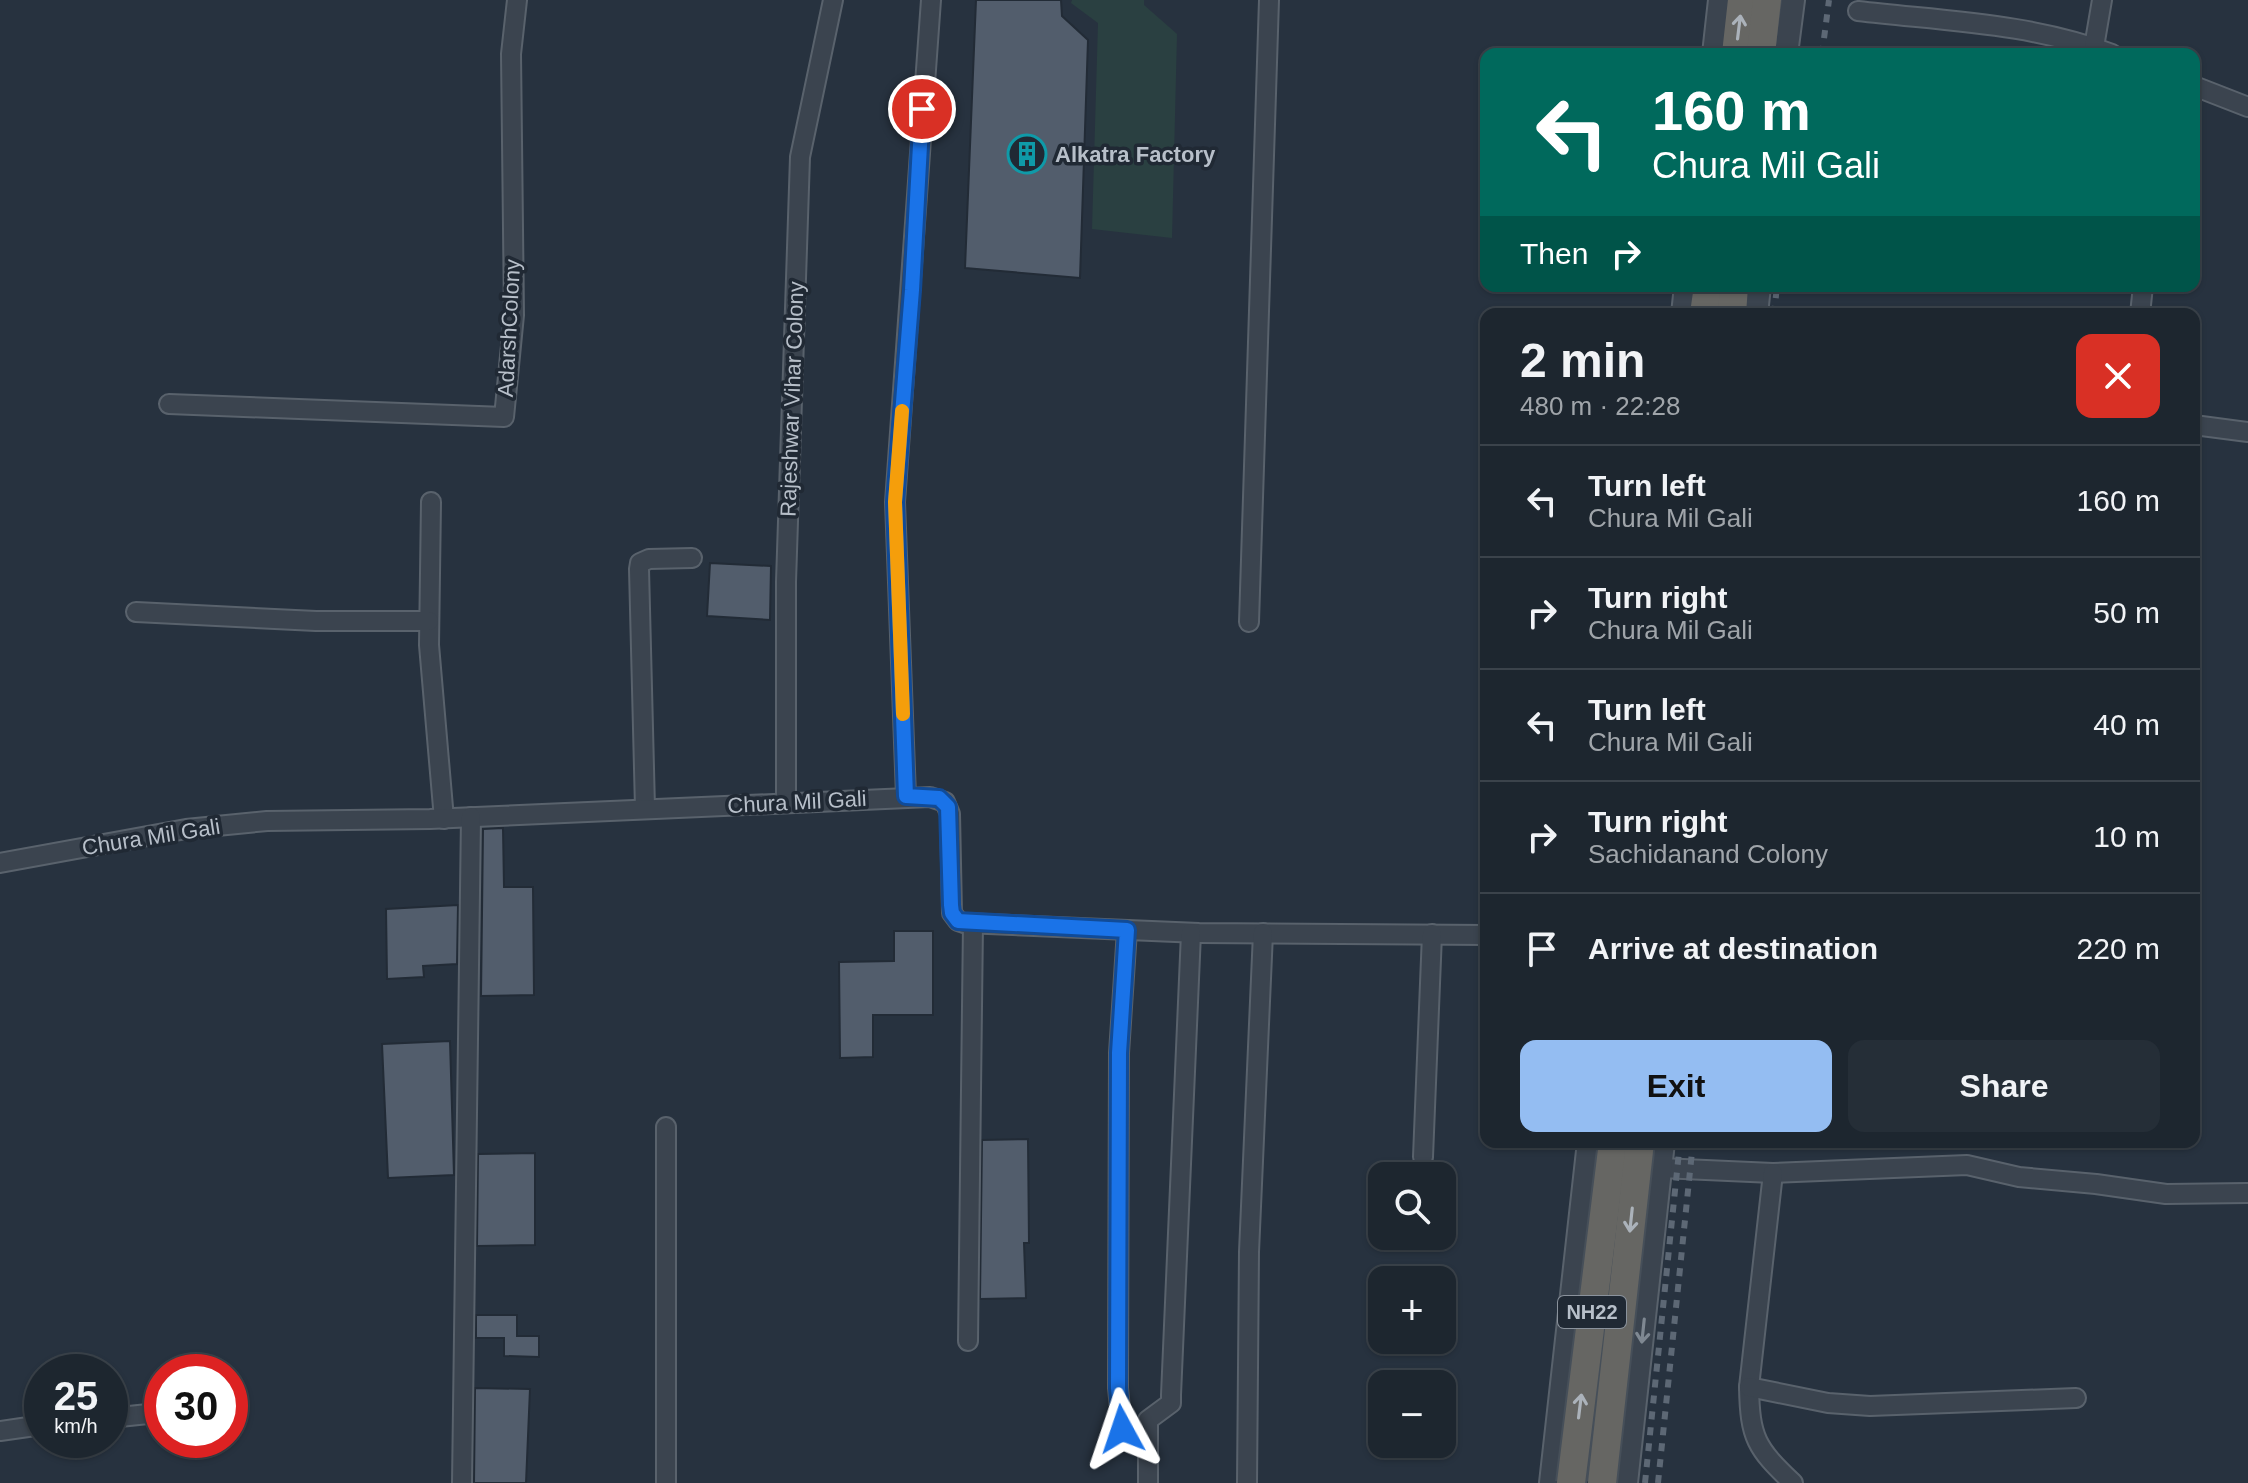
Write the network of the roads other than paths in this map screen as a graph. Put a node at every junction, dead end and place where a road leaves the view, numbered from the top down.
1 (517, 0) edge
2 (833, 0) edge
3 (931, 0) edge
4 (1269, 0) edge
5 (1720, 0) edge
6 (1742, 0) edge
7 (1767, 0) edge
8 (1793, 0) edge
9 (2102, 0) edge
10 (1858, 11) dead end
11 (2094, 47) joint
12 (1715, 48) edge
13 (1737, 48) edge
14 (1762, 48) edge
15 (1787, 48) edge
16 (2200, 88) edge
17 (2248, 107) edge
18 (169, 404) dead end
19 (2200, 426) edge
20 (2248, 432) edge
21 (431, 502) dead end
22 (692, 558) dead end
23 (136, 612) dead end
24 (429, 621) junction
25 (1249, 622) dead end
26 (906, 796) junction
27 (786, 803) junction
28 (645, 808) junction
29 (471, 817) junction
30 (444, 819) junction
31 (0, 863) edge
32 (973, 923) junction
33 (1127, 930) junction
34 (1191, 933) junction
35 (1263, 933) junction
36 (1432, 934) junction
37 (1480, 935) edge
38 (666, 1127) dead end
39 (1588, 1148) edge
40 (1612, 1148) edge
41 (1640, 1148) edge
42 (1663, 1148) edge
43 (1423, 1157) dead end
44 (1661, 1168) junction
45 (1773, 1173) junction
46 (2248, 1193) edge
47 (968, 1341) dead end
48 (1749, 1387) junction
49 (2076, 1398) dead end
50 (24, 1428) edge
51 (0, 1431) edge
52 (1147, 1449) junction
53 (1558, 1479) edge
54 (1618, 1482) edge
55 (462, 1483) edge
56 (666, 1483) edge
57 (1148, 1483) edge
58 (1247, 1483) edge
59 (1793, 1483) edge

1 - 18 street, AdarshColony
2 - 27 street, Rajeshwar Vihar Colony
3 - 26 street
4 - 25 street
5 - 12 street
13 -> 6 highway
7 - 14 highway
8 - 15 street
9 - 11 street
10 - 11 street
16 - 17 street
19 - 20 street
21 - 24 street
22 - 28 street
23 - 24 street
24 - 30 street
26 - 27 street, Chura Mil Gali
26 - 32 street, Chura Mil Gali
27 - 28 street, Chura Mil Gali
28 - 29 street, Chura Mil Gali
29 - 30 street, Chura Mil Gali
29 - 55 street
30 - 31 street, Chura Mil Gali
32 - 33 street
32 - 47 street
33 - 34 street
33 - 52 street
34 - 35 street
34 - 52 street
35 - 36 street
35 - 58 street
36 - 37 street
36 - 43 street
38 - 56 street
39 - 53 street
53 -> 40 highway, NH22, bridge
41 -> 54 highway, NH22, bridge
42 - 44 street
44 - 45 street
44 -> 54 street
45 - 46 street
45 - 48 street
48 - 49 street
48 - 59 street
50 - 51 street
52 - 57 street
53 - 54 street

